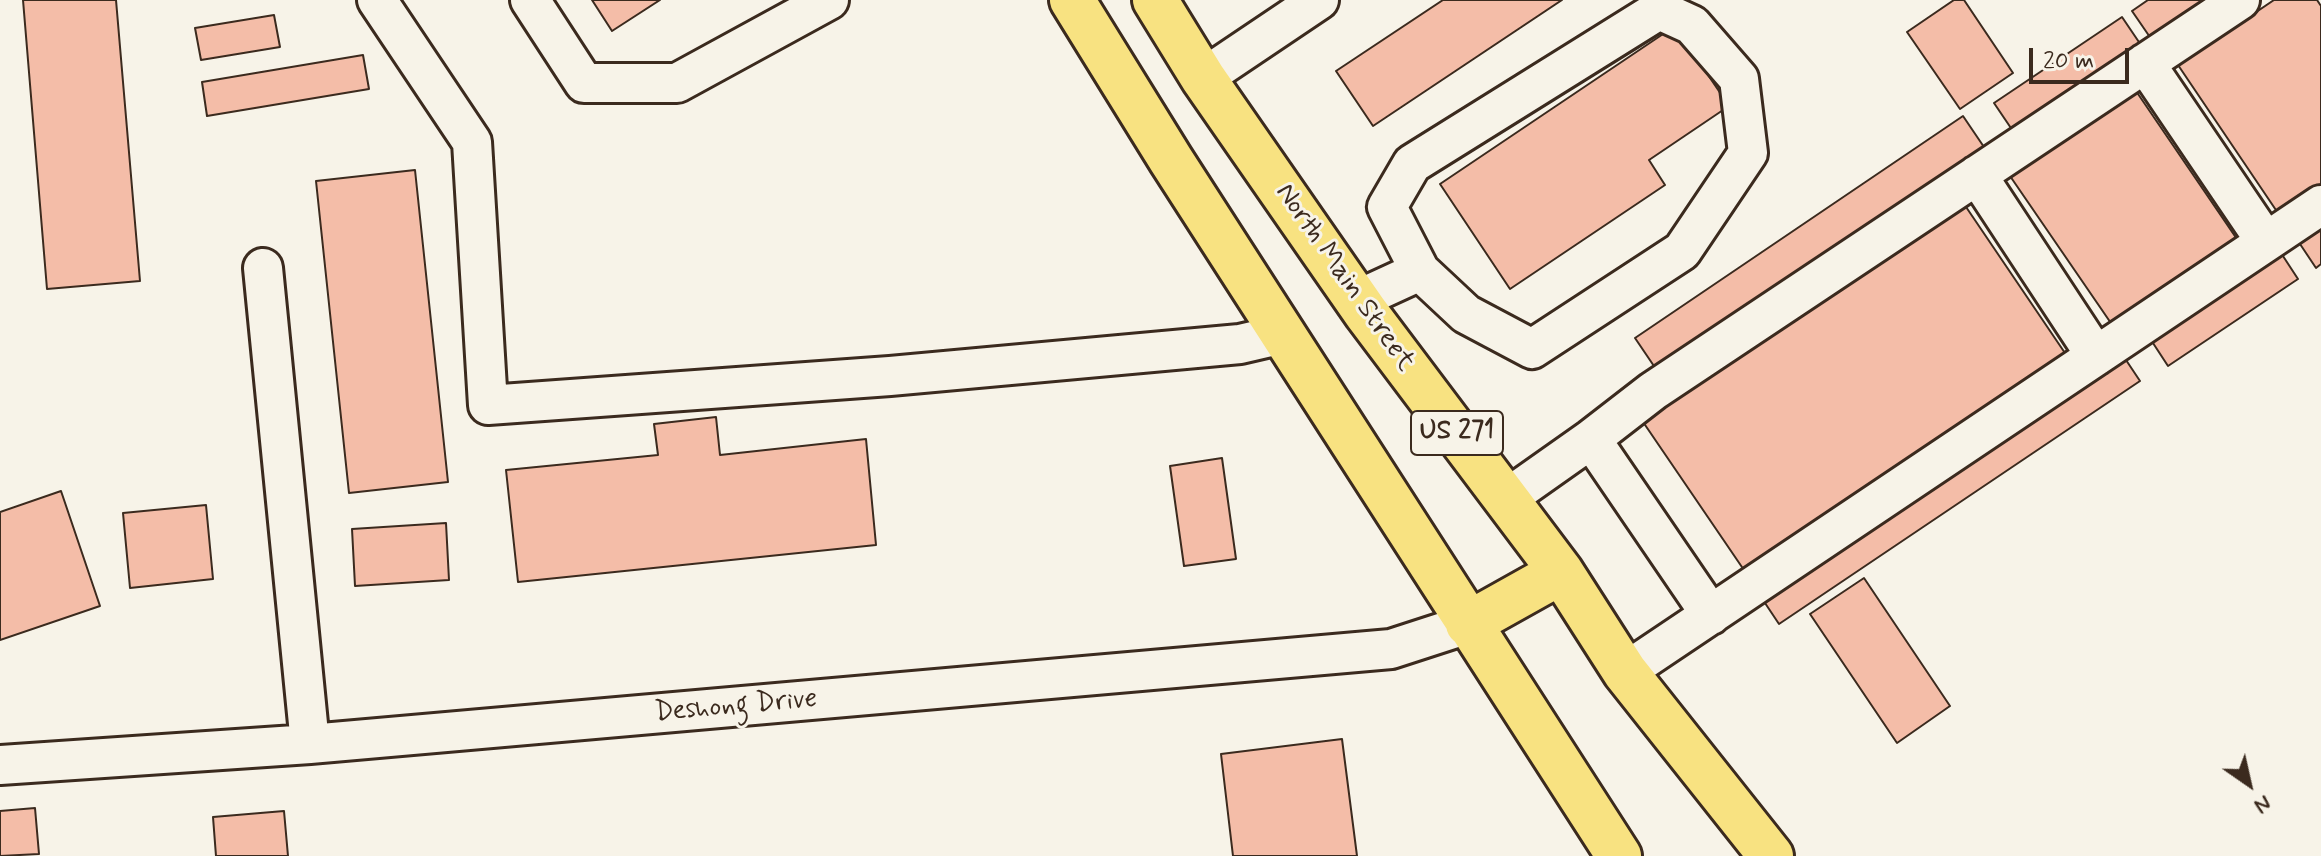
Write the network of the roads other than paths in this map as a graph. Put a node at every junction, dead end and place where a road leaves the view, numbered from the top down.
1 (377, 0) edge
2 (530, 0) edge
3 (829, 0) edge
4 (1072, 0) edge
5 (1155, 0) edge
6 (1319, 0) edge
7 (2240, 0) edge
8 (782, 11) edge
9 (2145, 63) junction
10 (1203, 78) junction
11 (1977, 175) junction
12 (2321, 205) edge
13 (2266, 242) junction
14 (263, 268) dead end
15 (1420, 271) junction
16 (1357, 300) junction
17 (1283, 334) junction
18 (2096, 356) junction
19 (1591, 439) junction
20 (1506, 499) junction
21 (1561, 572) junction
22 (1711, 615) junction
23 (1468, 624) junction
24 (1625, 672) junction
25 (310, 744) junction
26 (0, 765) edge
27 (1619, 856) edge
28 (1771, 856) edge

1 - 17 street
2 - 8 street
3 - 8 street
4 - 17 highway
5 - 10 highway, North Main Street / US 271
6 - 10 street
7 - 9 street
9 - 11 street
9 - 13 street
10 - 16 highway, North Main Street / US 271
11 - 18 street
11 - 19 street
12 - 13 street
13 - 18 street
14 - 25 street
15 - 15 street
15 - 16 street
16 - 20 highway, North Main Street / US 271
17 - 23 highway
18 - 22 street
19 - 20 street
19 - 22 street
20 - 21 highway, North Main Street / US 271
21 - 23 highway
21 - 24 highway, North Main Street / US 271
22 - 24 street
23 - 25 street, Deshong Drive
23 - 27 highway
24 - 28 highway, North Main Street / US 271
25 - 26 street, Deshong Drive

